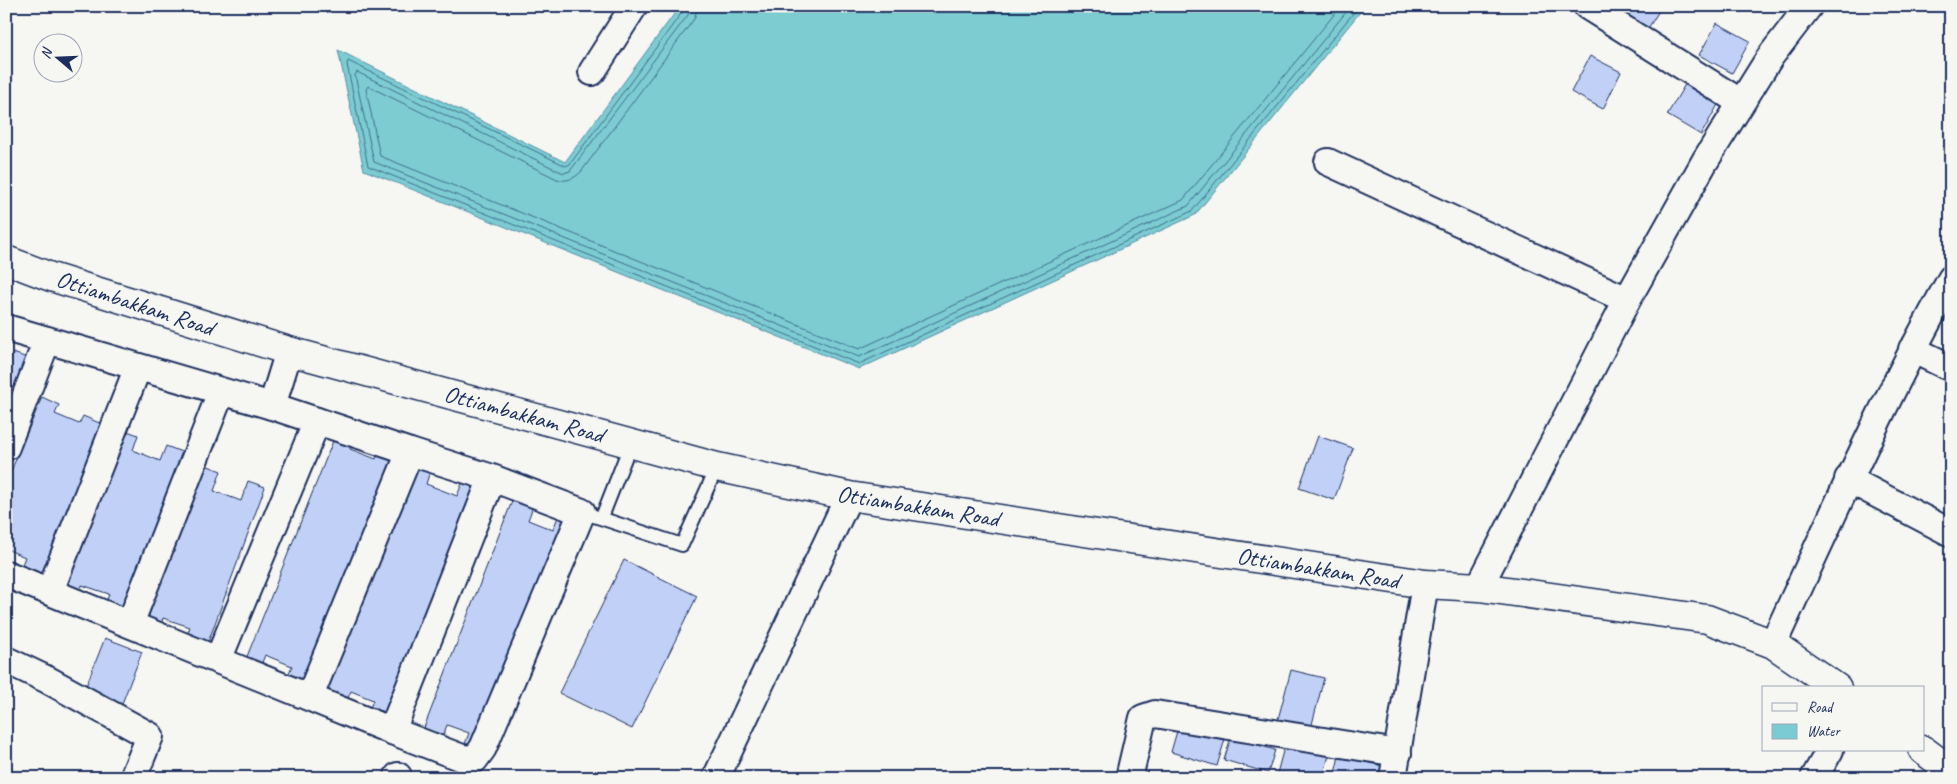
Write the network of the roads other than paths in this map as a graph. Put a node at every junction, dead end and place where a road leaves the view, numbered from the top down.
1 (634, 6) edge
2 (1587, 6) edge
3 (1809, 6) edge
4 (592, 72) dead end
5 (1740, 102) junction
6 (1328, 162) dead end
7 (6, 260) edge
8 (1951, 279) edge
9 (1627, 300) junction
10 (6, 328) edge
11 (47, 340) junction
12 (1912, 349) junction
13 (289, 351) junction
14 (138, 367) junction
15 (1951, 368) edge
16 (221, 392) junction
17 (272, 406) junction
18 (317, 421) junction
19 (631, 444) junction
20 (6, 447) edge
21 (410, 452) junction
22 (716, 467) junction
23 (492, 478) junction
24 (1848, 479) junction
25 (849, 496) junction
26 (592, 515) junction
27 (1951, 533) edge
28 (6, 574) edge
29 (1425, 584) junction
30 (1479, 587) junction
31 (50, 591) junction
32 (130, 624) junction
33 (1774, 644) junction
34 (6, 660) edge
35 (218, 660) junction
36 (1834, 686) edge
37 (310, 696) junction
38 (392, 731) junction
39 (1924, 751) edge
40 (1829, 752) edge
41 (1396, 766) edge
42 (1951, 771) edge
43 (132, 778) edge
44 (716, 778) edge
45 (1128, 778) edge
46 (1814, 778) edge

1 - 4 street
2 - 5 street
3 - 5 street
5 - 9 street
6 - 9 street
7 - 13 street, Ottiambakkam Road
8 - 12 street
9 - 30 street
10 - 11 street
11 - 14 street
11 - 20 street
12 - 15 street
12 - 24 street
13 - 17 street
13 - 19 street, Ottiambakkam Road
14 - 16 street
14 - 31 street
16 - 17 street
16 - 32 street
17 - 18 street
18 - 21 street
18 - 35 street
19 - 22 street, Ottiambakkam Road
19 - 26 lane
21 - 23 street
21 - 37 street
22 - 25 street, Ottiambakkam Road
22 - 26 lane
23 - 26 street
23 - 38 street
24 - 27 street
24 - 33 street
25 - 29 street, Ottiambakkam Road
25 - 44 street
26 - 38 street
28 - 31 street
29 - 30 street, Ottiambakkam Road
29 - 41 street
30 - 33 street, Ottiambakkam Road
31 - 32 street
32 - 35 street
33 - 36 street, Ottiambakkam Road
34 - 43 street
35 - 37 street
37 - 38 street
39 - 42 street
40 - 46 street
41 - 45 street

